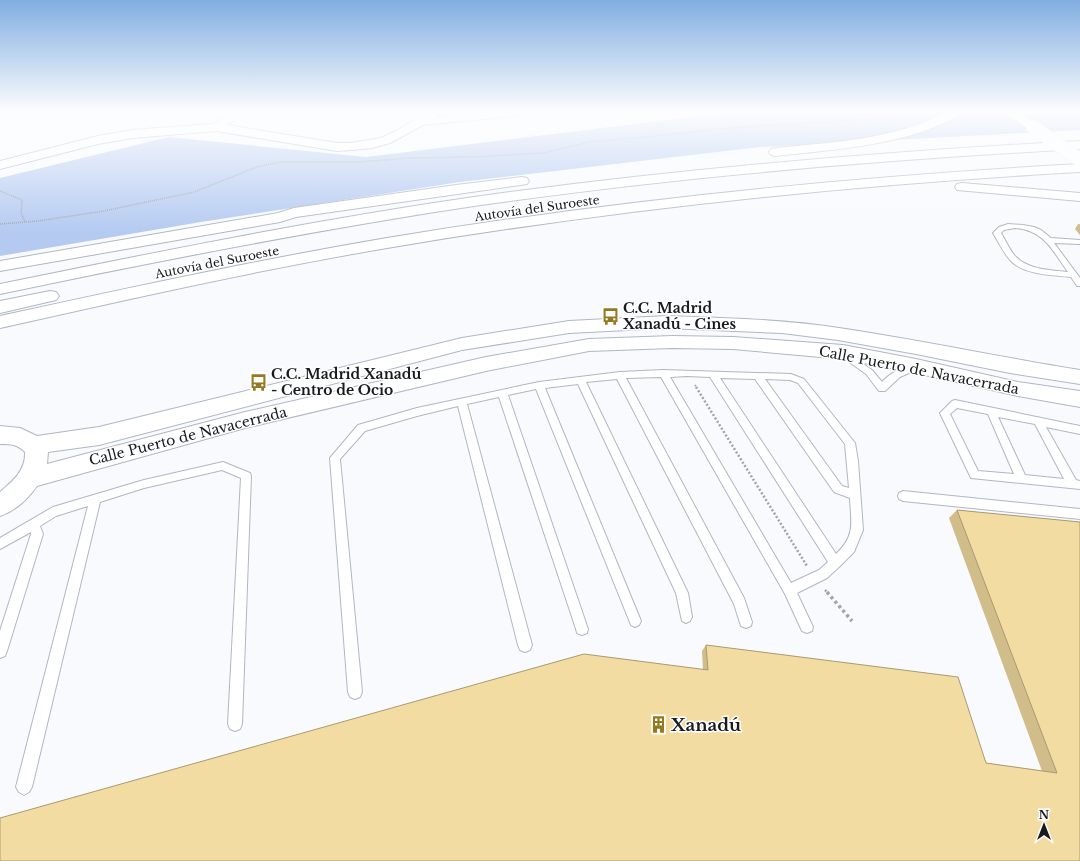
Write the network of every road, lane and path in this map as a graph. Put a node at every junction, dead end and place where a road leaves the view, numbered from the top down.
1 (44, 153) edge
2 (540, 153) edge
3 (813, 153) edge
4 (956, 153) edge
5 (1080, 158) edge
6 (0, 164) edge
7 (793, 164) junction
8 (1080, 168) edge
9 (553, 178) dead end
10 (537, 180) dead end
11 (799, 189) junction
12 (0, 191) edge
13 (1080, 197) edge
14 (280, 217) junction
15 (25, 222) dead end
16 (0, 224) edge
17 (1049, 240) junction
18 (1080, 242) edge
19 (0, 266) edge
20 (1073, 274) junction
21 (115, 282) dead end
22 (1080, 284) edge
23 (0, 289) edge
24 (61, 294) dead end
25 (0, 307) edge
26 (0, 322) edge
27 (842, 352) junction
28 (916, 366) junction
29 (663, 373) junction
30 (687, 373) junction
31 (713, 374) junction
32 (620, 375) junction
33 (757, 375) junction
34 (1080, 377) edge
35 (580, 379) junction
36 (540, 384) junction
37 (502, 393) junction
38 (1080, 398) edge
39 (462, 402) junction
40 (991, 411) junction
41 (1038, 421) junction
42 (1080, 430) edge
43 (0, 435) edge
44 (33, 445) junction
45 (30, 478) junction
46 (1022, 480) junction
47 (1076, 485) edge
48 (855, 495) junction
49 (903, 496) dead end
50 (95, 499) junction
51 (0, 506) edge
52 (1080, 514) edge
53 (34, 524) junction
54 (0, 544) edge
55 (835, 563) junction
56 (814, 578) junction
57 (789, 590) junction
58 (686, 617) dead end
59 (634, 620) dead end
60 (852, 621) dead end
61 (746, 622) dead end
62 (807, 627) dead end
63 (582, 629) dead end
64 (525, 645) dead end
65 (0, 651) edge
66 (355, 692) dead end
67 (235, 724) dead end
68 (24, 787) dead end

1 - 6 street
2 - 16 path
3 - 9 main road
4 - 7 main road, Autovía del Suroeste
5 - 21 main road, Autovía del Suroeste
7 - 14 main road
7 - 23 main road, Autovía del Suroeste
8 - 11 main road
10 - 14 main road
11 - 13 main road
11 - 26 main road
12 - 15 path
14 - 19 main road
17 - 18 lane
17 - 20 lane
17 - 20 lane
20 - 22 lane
24 - 25 main road
27 - 28 main road, Calle Puerto de Navacerrada
27 - 28 lane
27 - 45 main road, Calle Puerto de Navacerrada
28 - 38 main road, Calle Puerto de Navacerrada
29 - 30 lane
29 - 32 lane
29 - 57 lane
30 - 31 lane
30 - 56 path
31 - 33 lane
31 - 55 lane
32 - 35 lane
32 - 61 lane
33 - 48 lane
33 - 48 lane
34 - 44 main road, Calle Puerto de Navacerrada
35 - 36 lane
35 - 58 lane
36 - 37 lane
36 - 59 lane
37 - 39 lane
37 - 63 lane
39 - 64 lane
39 - 66 lane
40 - 41 lane
40 - 46 lane
40 - 46 lane
41 - 42 lane
41 - 47 lane
43 - 44 main road
44 - 45 main road
45 - 51 main road
46 - 47 lane
48 - 55 lane
49 - 52 lane
50 - 53 lane
50 - 67 lane
50 - 68 lane
53 - 54 lane
53 - 65 lane
55 - 56 lane
56 - 57 lane
56 - 60 path
57 - 62 lane

